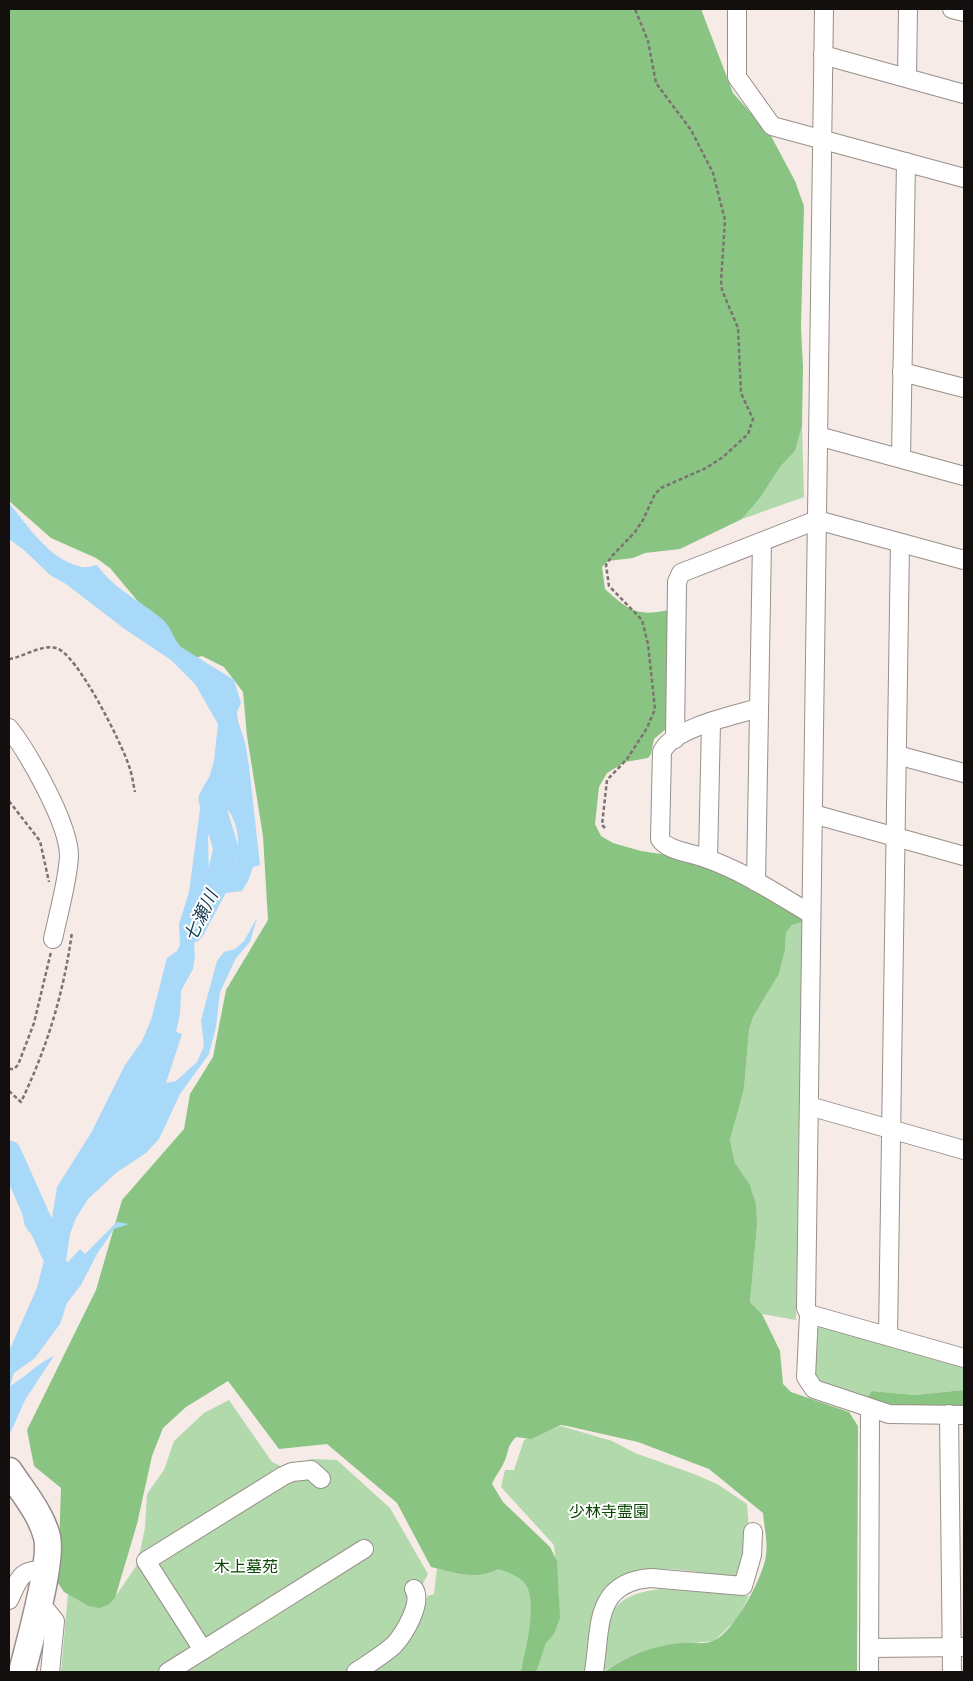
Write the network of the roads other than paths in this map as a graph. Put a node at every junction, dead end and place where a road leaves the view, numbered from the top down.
1 (737, 9) edge
2 (824, 9) edge
3 (908, 9) edge
4 (952, 9) edge
5 (964, 12) edge
6 (823, 55) junction
7 (906, 78) junction
8 (964, 94) edge
9 (822, 140) junction
10 (906, 162) junction
11 (964, 178) edge
12 (902, 372) junction
13 (964, 388) edge
14 (818, 436) junction
15 (902, 458) junction
16 (964, 476) edge
17 (817, 520) junction
18 (762, 542) junction
19 (900, 543) junction
20 (964, 560) edge
21 (759, 708) junction
22 (710, 723) junction
23 (10, 733) edge
24 (675, 739) junction
25 (896, 755) junction
26 (964, 773) edge
27 (813, 814) junction
28 (896, 837) junction
29 (964, 856) edge
30 (708, 859) junction
31 (756, 882) junction
32 (811, 914) junction
33 (53, 939) dead end
34 (809, 1106) junction
35 (891, 1130) junction
36 (964, 1150) edge
37 (809, 1314) junction
38 (888, 1336) junction
39 (964, 1358) edge
40 (870, 1409) junction
41 (957, 1414) edge
42 (9, 1471) edge
43 (321, 1479) dead end
44 (753, 1532) dead end
45 (364, 1549) dead end
46 (44, 1571) junction
47 (414, 1589) dead end
48 (9, 1600) edge
49 (37, 1607) junction
50 (958, 1647) edge
51 (870, 1648) junction
52 (203, 1650) junction
53 (22, 1672) edge
54 (50, 1672) edge
55 (168, 1672) edge
56 (356, 1672) edge
57 (594, 1672) edge
58 (870, 1672) edge
59 (952, 1672) edge

1 - 9 street
2 - 6 street
3 - 7 street
4 - 5 street
6 - 7 street
6 - 9 street
7 - 8 street
9 - 10 street
9 - 14 street
10 - 11 street
10 - 12 street
12 - 13 street
12 - 15 street
14 - 15 street
14 - 17 street
15 - 16 street
17 - 18 street
17 - 19 street
17 - 27 street
18 - 21 street
18 - 24 street
19 - 20 street
19 - 25 street
21 - 22 street
21 - 31 street
22 - 24 street
22 - 30 street
23 - 33 street
24 - 30 street
25 - 26 street
25 - 28 street
27 - 28 street
27 - 32 street
28 - 29 street
28 - 35 street
30 - 31 street
31 - 32 street
32 - 34 street
34 - 35 street
34 - 37 street
35 - 36 street
35 - 38 street
37 - 38 street
37 - 40 street
38 - 39 street
40 - 41 street
40 - 51 street
41 - 50 street
42 - 46 highway
43 - 52 street
44 - 57 street
45 - 52 street
46 - 48 street
46 - 49 highway
47 - 56 street
49 - 53 highway
49 - 54 street
50 - 51 street
50 - 59 street
51 - 58 street
52 - 55 street

